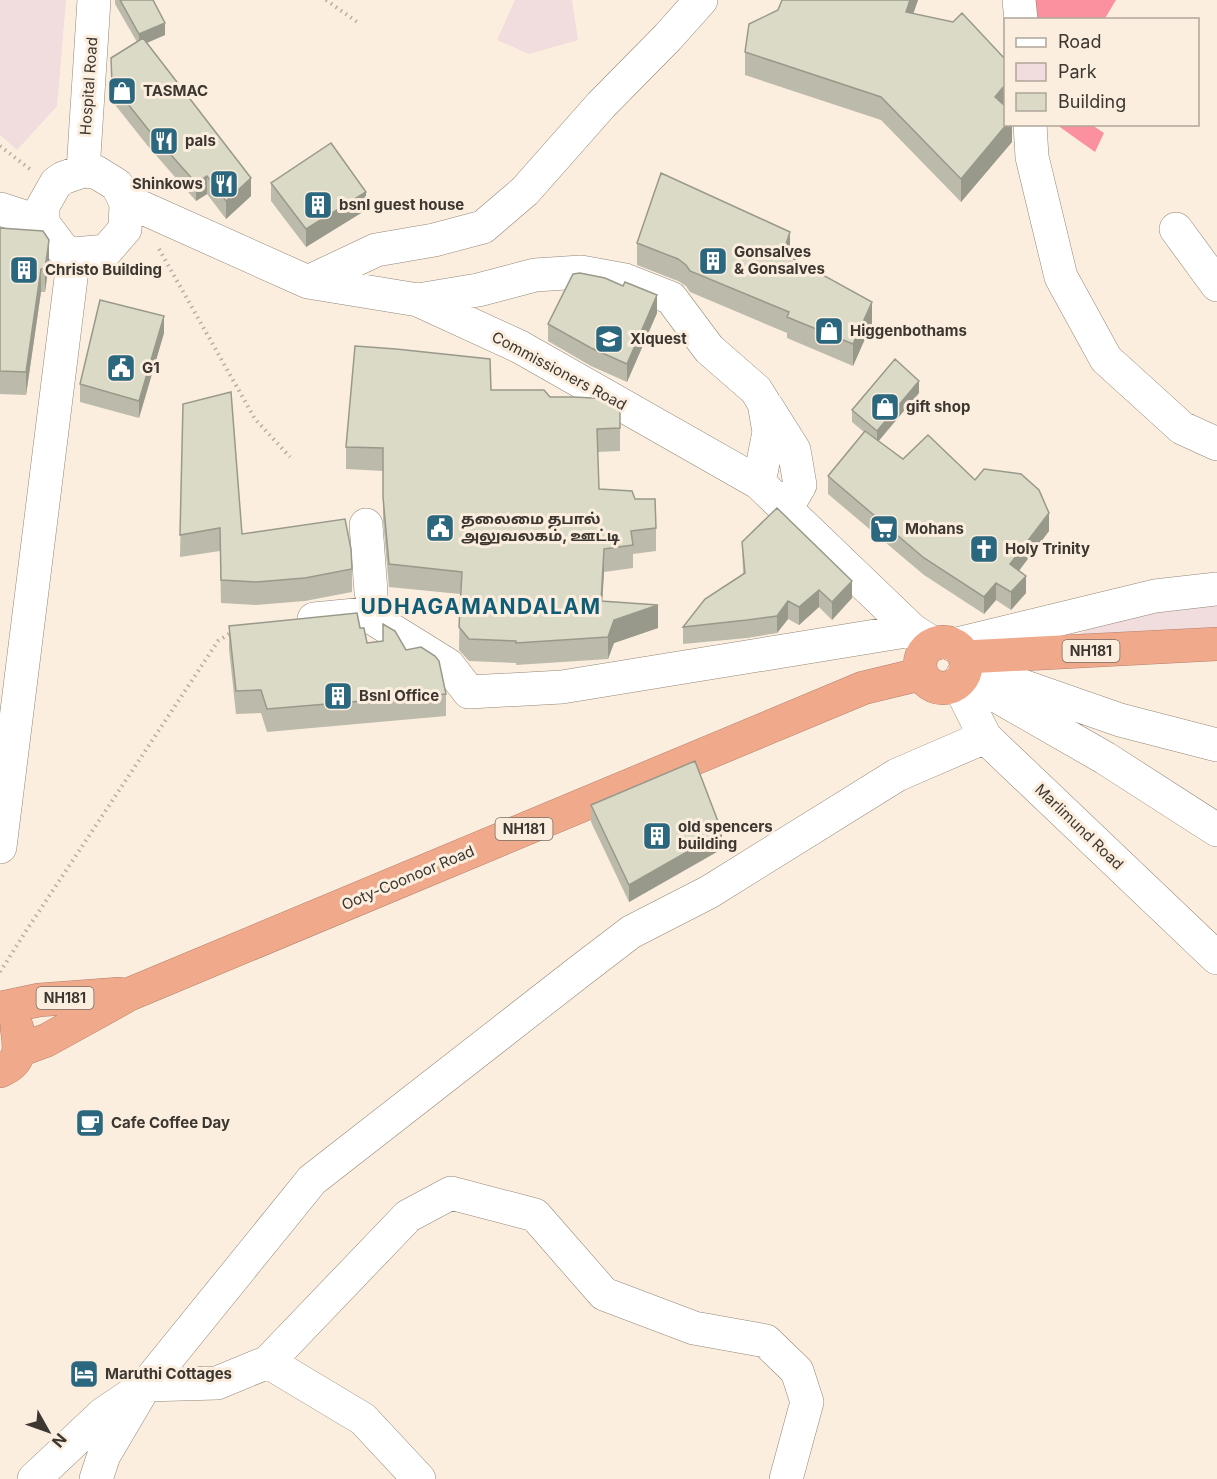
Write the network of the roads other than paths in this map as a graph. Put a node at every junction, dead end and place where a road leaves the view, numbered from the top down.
1 (94, 0) edge
2 (701, 0) edge
3 (1019, 0) edge
4 (1021, 18) edge
5 (1029, 126) edge
6 (69, 177) junction
7 (126, 203) junction
8 (0, 209) edge
9 (1176, 229) dead end
10 (0, 232) edge
11 (57, 238) junction
12 (308, 282) junction
13 (1217, 285) edge
14 (418, 300) junction
15 (764, 402) junction
16 (1217, 444) edge
17 (759, 483) junction
18 (786, 509) junction
19 (366, 525) dead end
20 (1217, 589) edge
21 (371, 592) dead end
22 (289, 621) edge
23 (1217, 644) edge
24 (950, 657) junction
25 (985, 737) junction
26 (1217, 745) edge
27 (1217, 830) edge
28 (0, 847) edge
29 (1217, 958) edge
30 (130, 994) junction
31 (0, 1008) edge
32 (0, 1014) edge
33 (10, 1061) edge
34 (268, 1362) junction
35 (146, 1385) junction
36 (34, 1479) edge
37 (96, 1479) edge
38 (419, 1479) edge
39 (786, 1479) edge

1 - 6 street, Hospital Road
2 - 12 street
3 - 4 street
5 - 16 street
6 - 7 street
6 - 11 street
7 - 11 street
7 - 12 street, Commissioners Road
8 - 11 street
9 - 13 street
10 - 11 street
11 - 28 street
12 - 14 street, Commissioners Road
14 - 15 street
14 - 17 street, Commissioners Road
15 - 17 street
15 - 18 street
17 - 18 street, Commissioners Road
18 - 24 street, Commissioners Road
19 - 21 street
20 - 24 street
22 - 24 street
23 - 24 highway, NH181
24 - 25 street, Marlimund Road
24 - 26 street
24 - 27 street
24 - 30 highway, Ooty-Coonoor Road / NH181
25 - 29 street, Marlimund Road
25 - 35 street
30 - 31 highway, Ooty-Coonoor Road / NH181
30 - 33 highway, Ooty-Coonoor Road / NH181
32 - 33 highway, NH181
34 - 35 street
34 - 38 street
34 - 39 street
35 - 36 street
35 - 37 street

